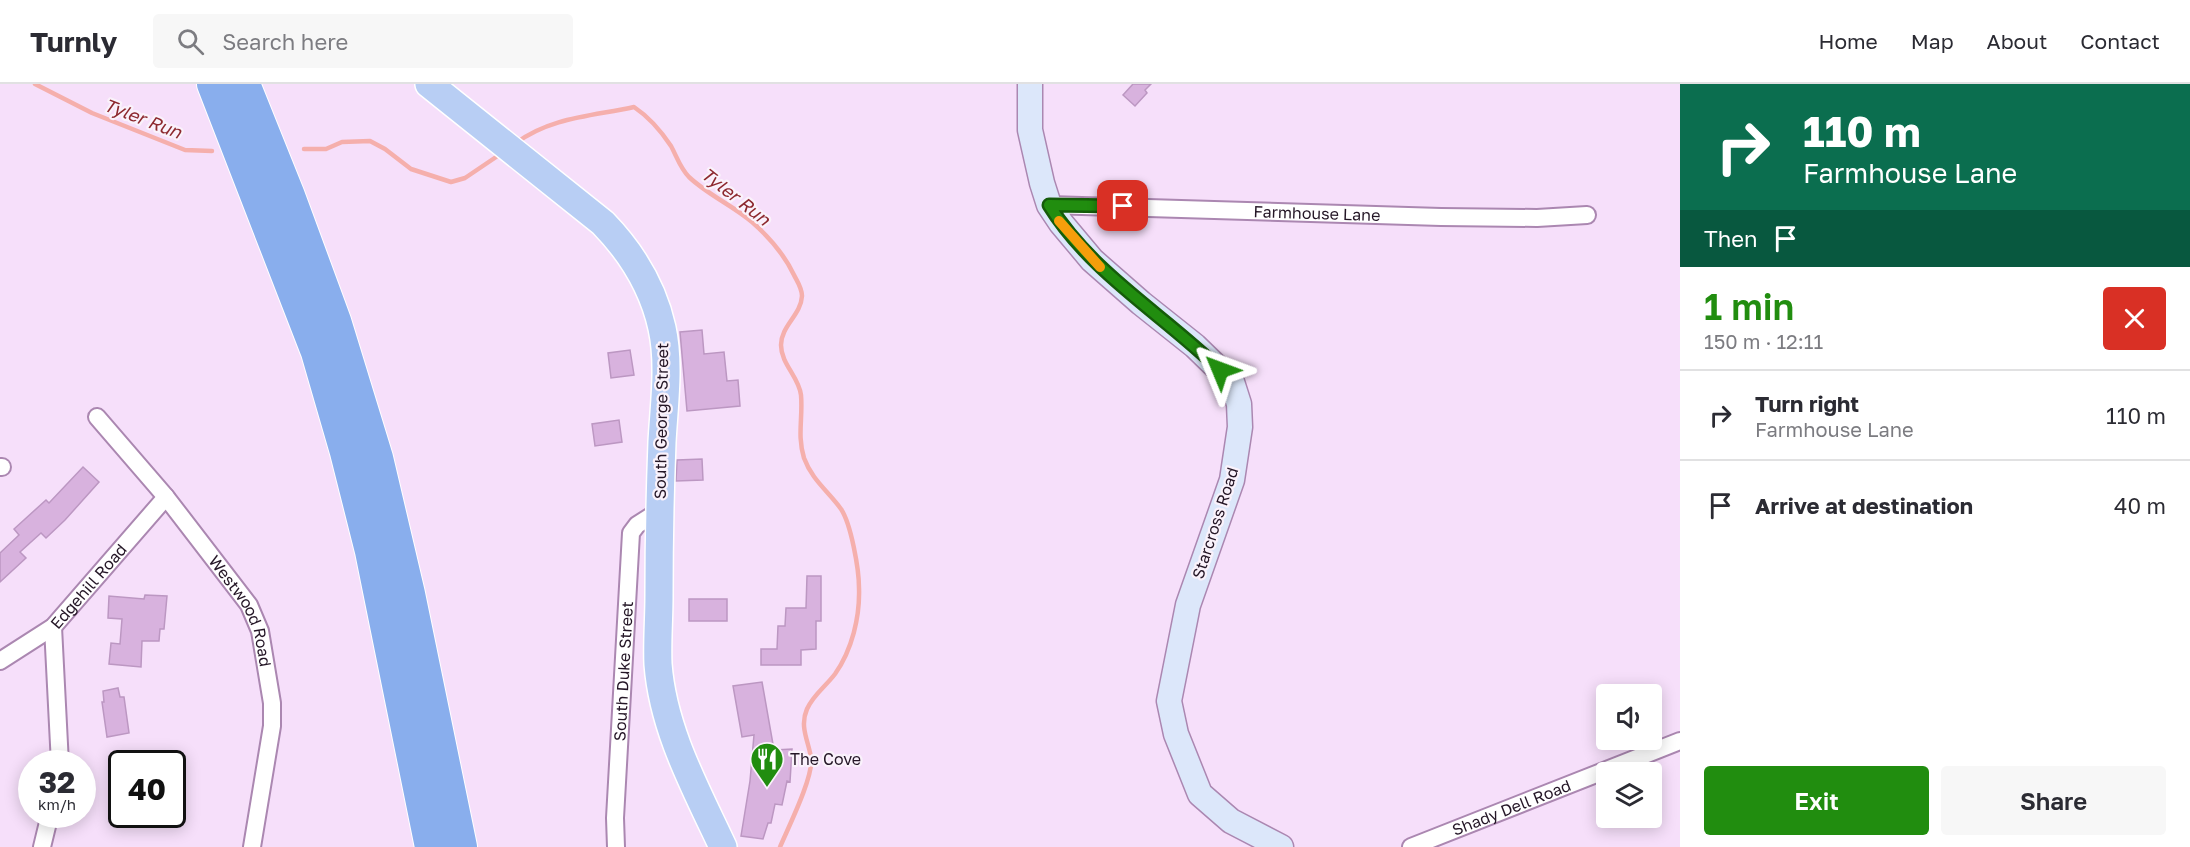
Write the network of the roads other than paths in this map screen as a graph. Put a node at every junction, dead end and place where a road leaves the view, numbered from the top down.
1 (429, 84) edge
2 (1030, 84) edge
3 (232, 93) edge
4 (1049, 205) junction
5 (1587, 215) dead end
6 (97, 417) dead end
7 (166, 497) junction
8 (659, 511) junction
9 (53, 627) junction
10 (0, 661) edge
11 (1680, 741) edge
12 (59, 750) edge
13 (47, 828) edge
14 (42, 847) edge
15 (252, 847) edge
16 (432, 847) edge
17 (460, 847) edge
18 (616, 847) edge
19 (723, 847) edge
20 (1281, 847) edge
21 (1411, 847) edge

1 - 8 main road, South George Street
2 - 4 street, Starcross Road
3 - 16 highway
3 - 17 highway
4 - 5 street, Farmhouse Lane
4 - 20 street, Starcross Road
6 - 7 street, Westwood Road
7 - 9 street, Edgehill Road
7 - 15 street, Westwood Road
8 - 18 street, South Duke Street
8 - 19 main road, South George Street
9 - 10 street, Edgehill Road
9 - 12 street
11 - 21 street, Shady Dell Road
13 - 14 street

